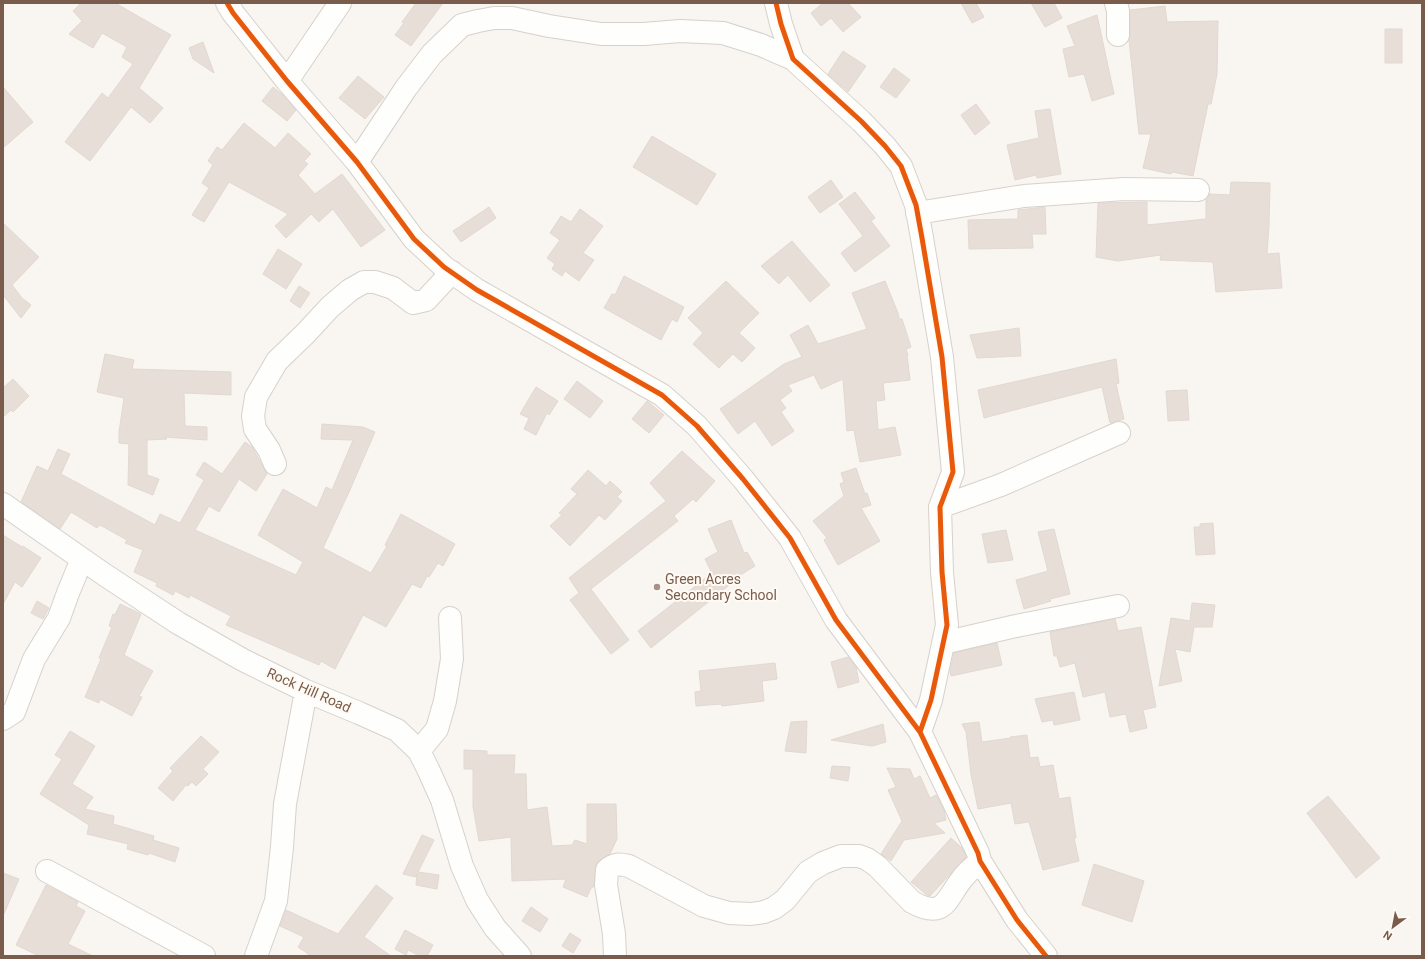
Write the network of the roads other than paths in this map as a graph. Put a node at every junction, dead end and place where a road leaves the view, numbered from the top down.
1 (227, 3) edge
2 (340, 3) edge
3 (776, 3) edge
4 (1116, 3) edge
5 (1118, 35) dead end
6 (792, 59) junction
7 (288, 81) junction
8 (357, 162) junction
9 (1198, 190) dead end
10 (917, 214) junction
11 (452, 272) junction
12 (1119, 433) dead end
13 (275, 464) dead end
14 (3, 504) edge
15 (940, 507) junction
16 (82, 559) junction
17 (1118, 606) dead end
18 (450, 618) dead end
19 (944, 643) junction
20 (306, 691) junction
21 (3, 719) edge
22 (920, 732) junction
23 (419, 751) junction
24 (980, 861) junction
25 (46, 871) dead end
26 (204, 956) edge
27 (256, 956) edge
28 (520, 956) edge
29 (615, 956) edge
30 (1046, 956) edge

1 - 7 street
2 - 7 street
3 - 6 street
4 - 5 street
6 - 8 street
6 - 10 street
7 - 8 street
8 - 11 street
9 - 10 street
10 - 15 street
11 - 13 street
11 - 22 street
12 - 15 street
14 - 16 street, Rock Hill Road
15 - 19 street
16 - 20 street, Rock Hill Road
16 - 21 street
17 - 19 street
18 - 23 street
19 - 22 street
20 - 23 street, Rock Hill Road
20 - 27 street
22 - 24 street
23 - 28 street, Rock Hill Road
24 - 29 street
24 - 30 street
25 - 26 street

